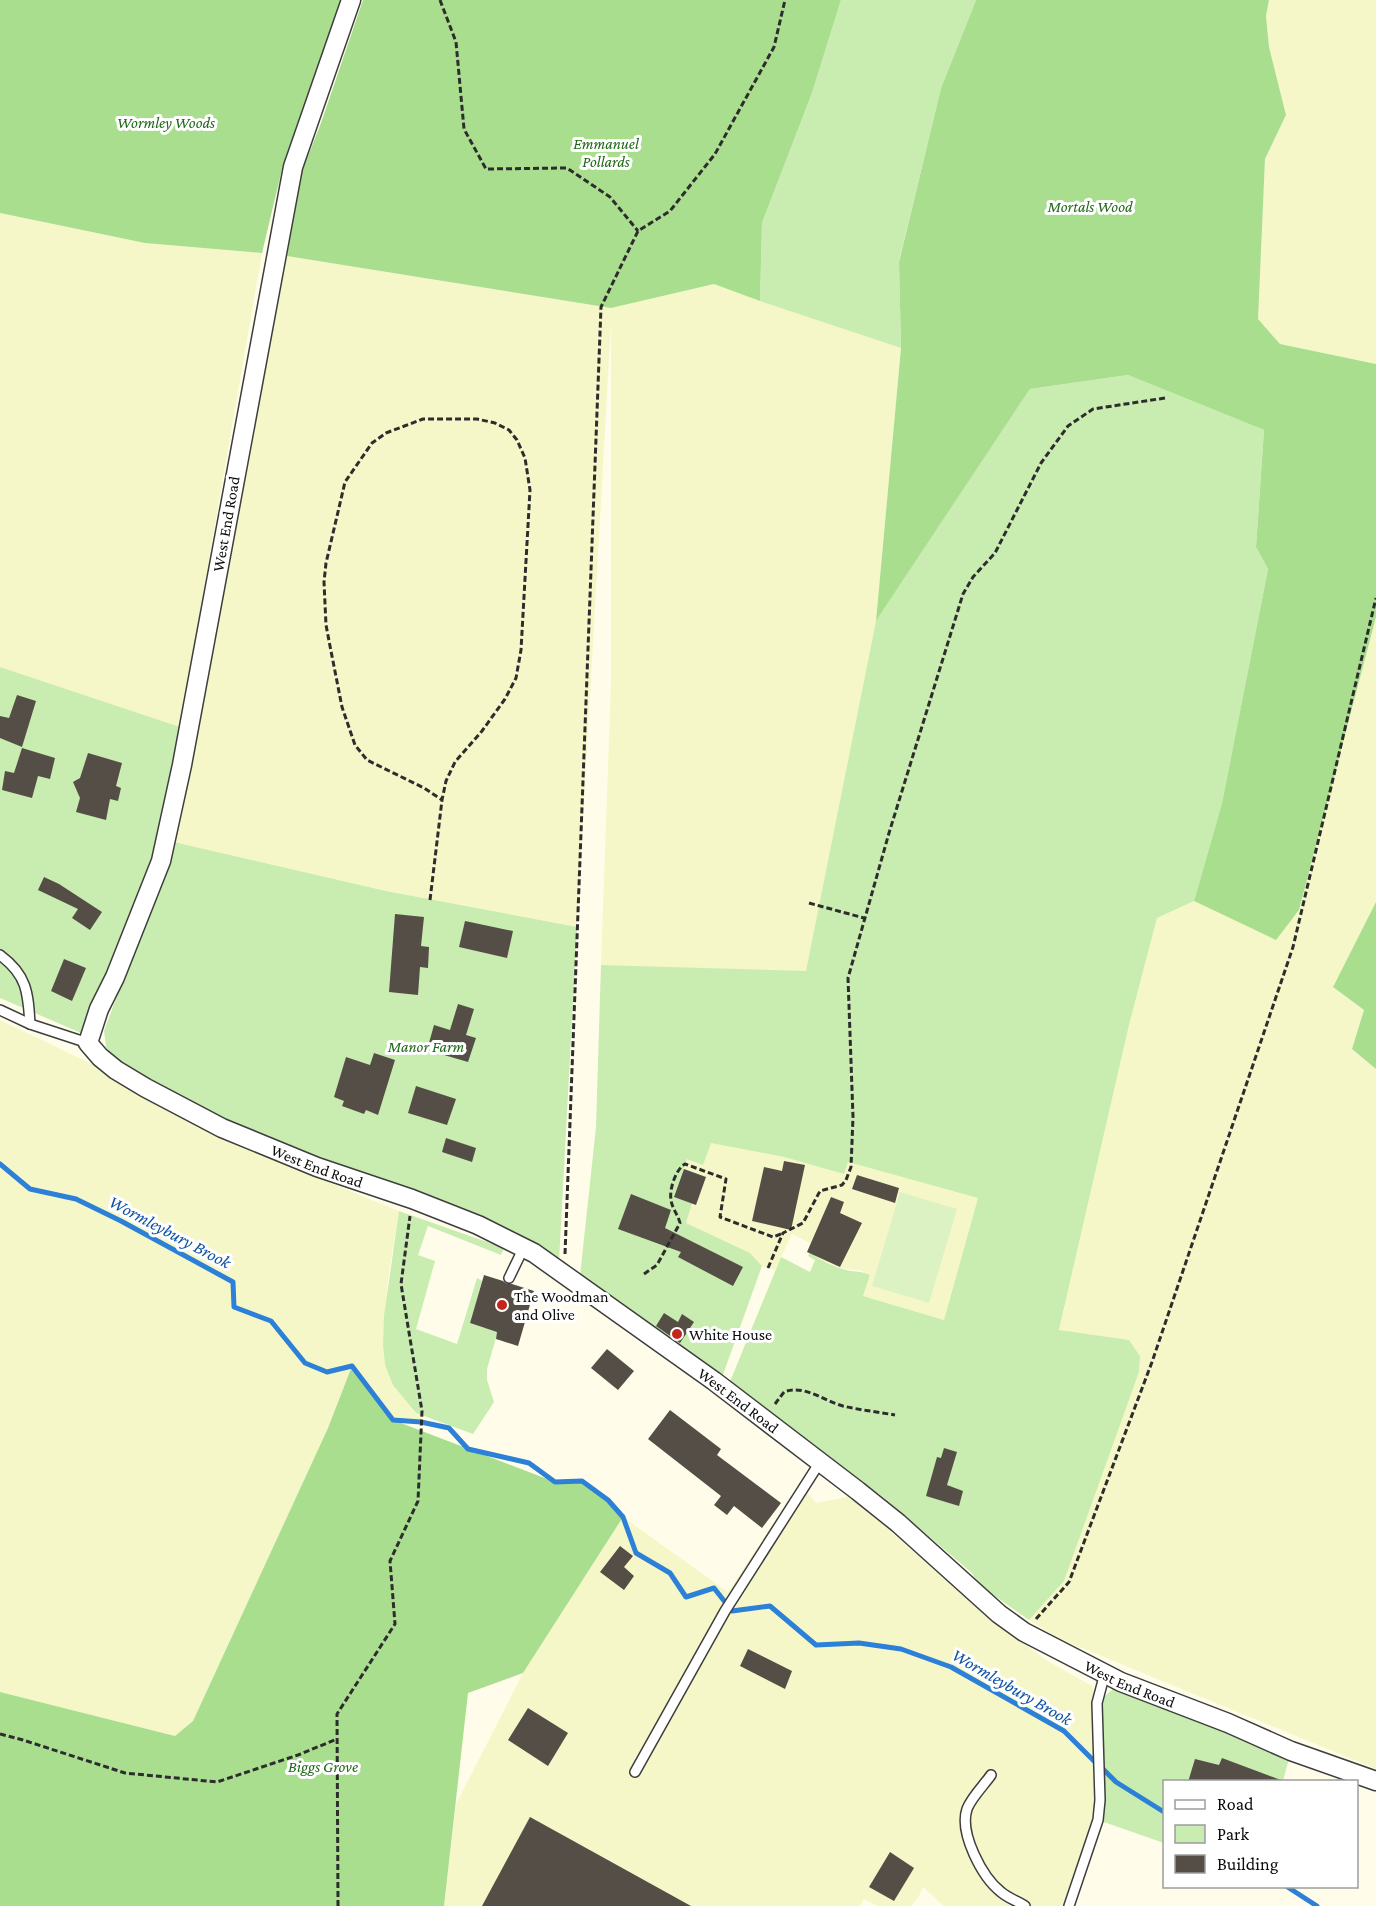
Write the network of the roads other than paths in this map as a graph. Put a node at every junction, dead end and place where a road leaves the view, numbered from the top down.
1 (351, 0) edge
2 (0, 955) edge
3 (0, 1010) edge
4 (30, 1024) junction
5 (88, 1043) junction
6 (524, 1247) junction
7 (509, 1278) dead end
8 (820, 1462) junction
9 (1105, 1673) junction
10 (634, 1772) dead end
11 (991, 1775) dead end
12 (1376, 1781) edge
13 (1025, 1906) edge
14 (1069, 1906) edge

1 - 5 street, West End Road
2 - 4 lane
3 - 4 lane, West End Road
4 - 5 lane, West End Road
5 - 6 street, West End Road
6 - 7 lane
6 - 8 street, West End Road
8 - 9 street, West End Road
8 - 10 lane
9 - 12 street, West End Road
9 - 14 lane
11 - 13 lane

